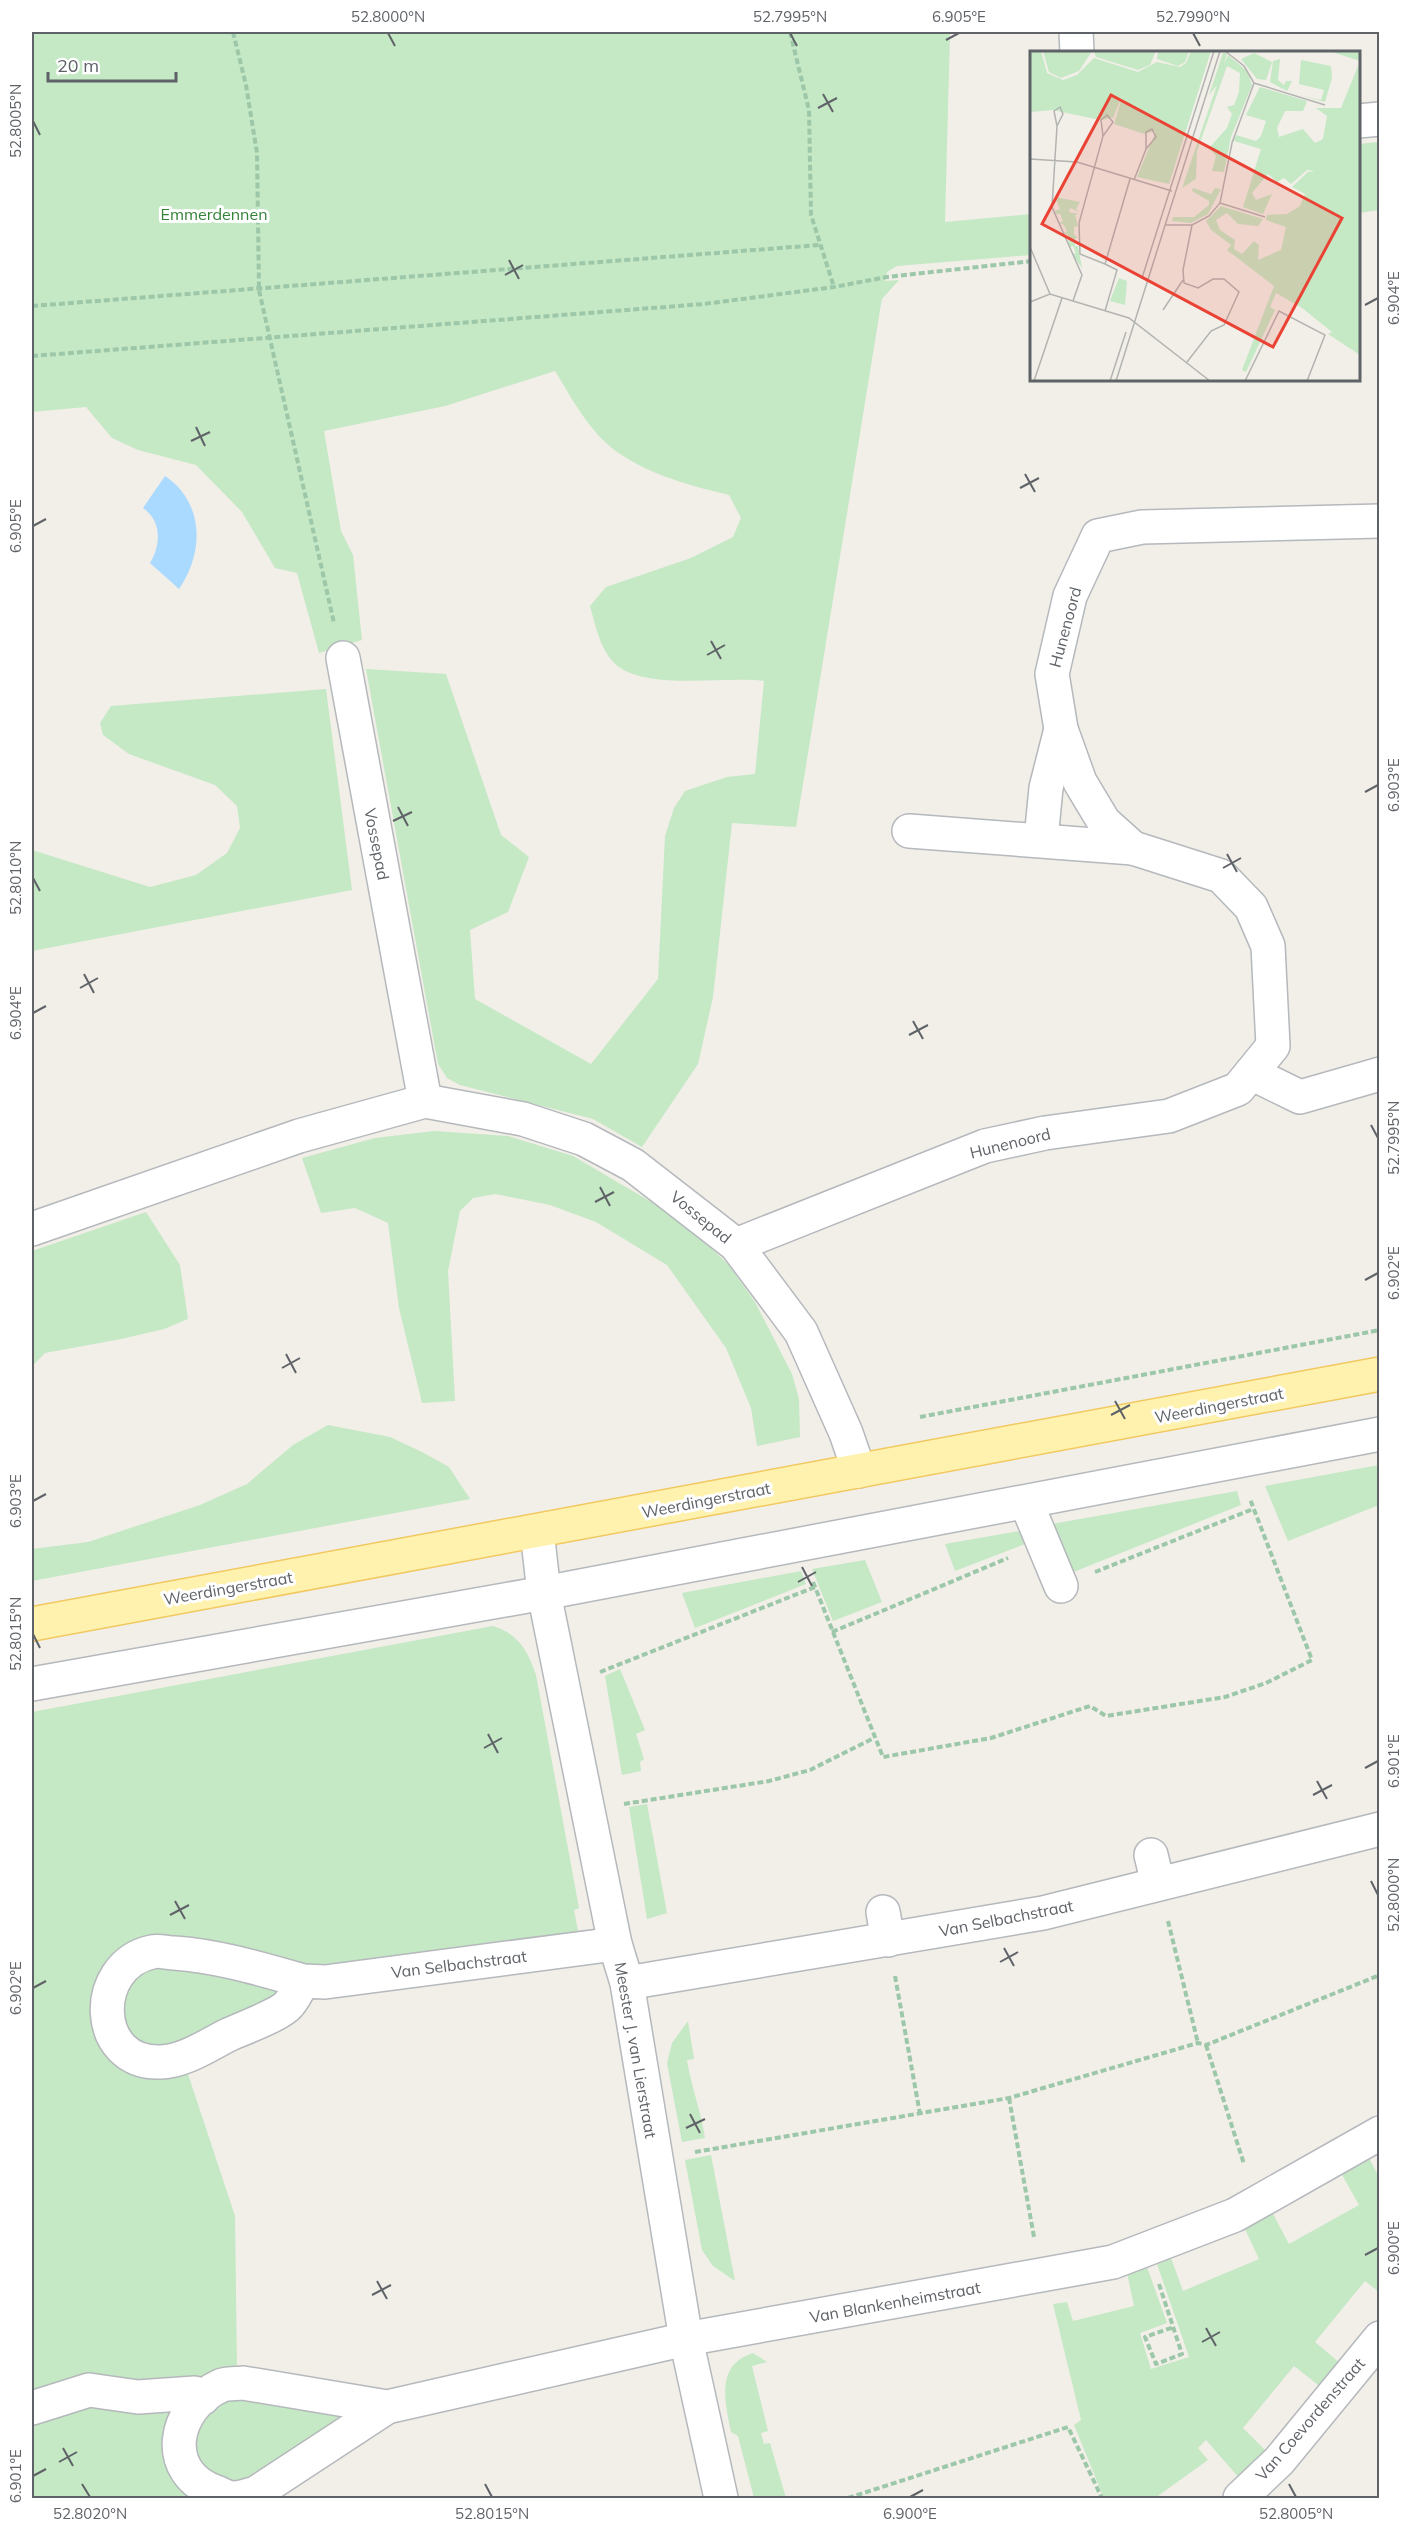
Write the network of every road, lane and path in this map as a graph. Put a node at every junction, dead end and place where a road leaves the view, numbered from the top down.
1 (233, 32) edge
2 (790, 32) edge
3 (1076, 32) edge
4 (1077, 51) edge
5 (1380, 119) edge
6 (1360, 121) edge
7 (819, 245) junction
8 (1030, 261) edge
9 (834, 287) junction
10 (259, 290) junction
11 (32, 306) edge
12 (268, 337) junction
13 (32, 356) edge
14 (1380, 521) edge
15 (343, 658) joint
16 (1061, 729) junction
17 (909, 831) dead end
18 (1041, 839) junction
19 (1133, 848) junction
20 (1251, 1073) junction
21 (1380, 1074) edge
22 (425, 1101) junction
23 (32, 1229) edge
24 (736, 1245) junction
25 (1380, 1330) edge
26 (1380, 1374) edge
27 (918, 1417) dead end
28 (1380, 1434) edge
29 (1236, 1462) junction
30 (859, 1471) junction
31 (1026, 1502) junction
32 (1253, 1509) junction
33 (537, 1531) junction
34 (1043, 1543) junction
35 (798, 1546) junction
36 (1061, 1586) joint
37 (815, 1587) junction
38 (544, 1593) junction
39 (32, 1624) edge
40 (832, 1632) junction
41 (32, 1684) edge
42 (563, 1687) junction
43 (874, 1738) junction
44 (588, 1809) junction
45 (1380, 1829) edge
46 (1155, 1870) junction
47 (886, 1926) junction
48 (615, 1944) junction
49 (1380, 1975) edge
50 (303, 1981) junction
51 (627, 1983) junction
52 (1198, 2043) junction
53 (1206, 2045) junction
54 (1009, 2098) junction
55 (920, 2114) junction
56 (1380, 2133) edge
57 (656, 2158) junction
58 (1265, 2198) junction
59 (1147, 2249) junction
60 (1041, 2276) junction
61 (1174, 2327) junction
62 (1380, 2338) edge
63 (686, 2339) junction
64 (204, 2398) junction
65 (387, 2407) junction
66 (32, 2408) edge
67 (721, 2499) edge
68 (848, 2499) edge
69 (1102, 2499) edge
70 (1240, 2499) edge

1 - 10 path
2 - 7 path
3 - 4 street
5 - 6 street
7 - 9 path
7 - 10 path
8 - 9 path
9 - 12 path
10 - 11 path
10 - 12 path
12 - 13 path
12 - 15 path
14 - 16 street, Hunenoord
15 - 22 street, Vossepad
16 - 18 street
16 - 19 street, Hunenoord
17 - 18 street
18 - 19 street
19 - 20 street, Hunenoord
20 - 21 street
20 - 24 street, Hunenoord
22 - 23 street, Vossepad
22 - 24 street, Vossepad
24 - 30 street, Vossepad
25 - 27 path
26 - 30 main road, Weerdingerstraat
28 - 29 street
29 - 31 street
29 - 32 path
30 - 33 main road, Weerdingerstraat
31 - 34 street
31 - 35 street
32 - 36 path
32 - 43 path
33 - 38 street, Meester J. van Lierstraat
33 - 39 main road, Weerdingerstraat
34 - 36 street
34 - 40 path
35 - 37 path
35 - 38 street
37 - 40 path
37 - 42 path
38 - 41 street
38 - 42 street, Meester J. van Lierstraat
40 - 43 path
42 - 44 street, Meester J. van Lierstraat
43 - 44 path
44 - 48 street, Meester J. van Lierstraat
45 - 46 street, Van Selbachstraat
46 - 47 street, Van Selbachstraat
46 - 52 path
47 - 51 street, Van Selbachstraat
47 - 55 path
48 - 50 street, Van Selbachstraat
48 - 51 street, Meester J. van Lierstraat
49 - 53 path
50 - 50 street, Van Selbachstraat
51 - 57 street, Meester J. van Lierstraat
52 - 53 path
52 - 54 path
53 - 58 path
54 - 55 path
54 - 60 path
55 - 57 path
56 - 58 street, Van Blankenheimstraat
57 - 63 street, Meester J. van Lierstraat
58 - 59 street, Van Blankenheimstraat
59 - 60 street, Van Blankenheimstraat
59 - 61 path
60 - 63 street, Van Blankenheimstraat
61 - 61 path
62 - 70 street, Van Coevordenstraat
63 - 65 street, Van Blankenheimstraat
63 - 67 street, Meester J. van Lierstraat
64 - 65 street, Van Blankenheimstraat
64 - 65 street, Van Blankenheimstraat
64 - 66 street
68 - 69 path

